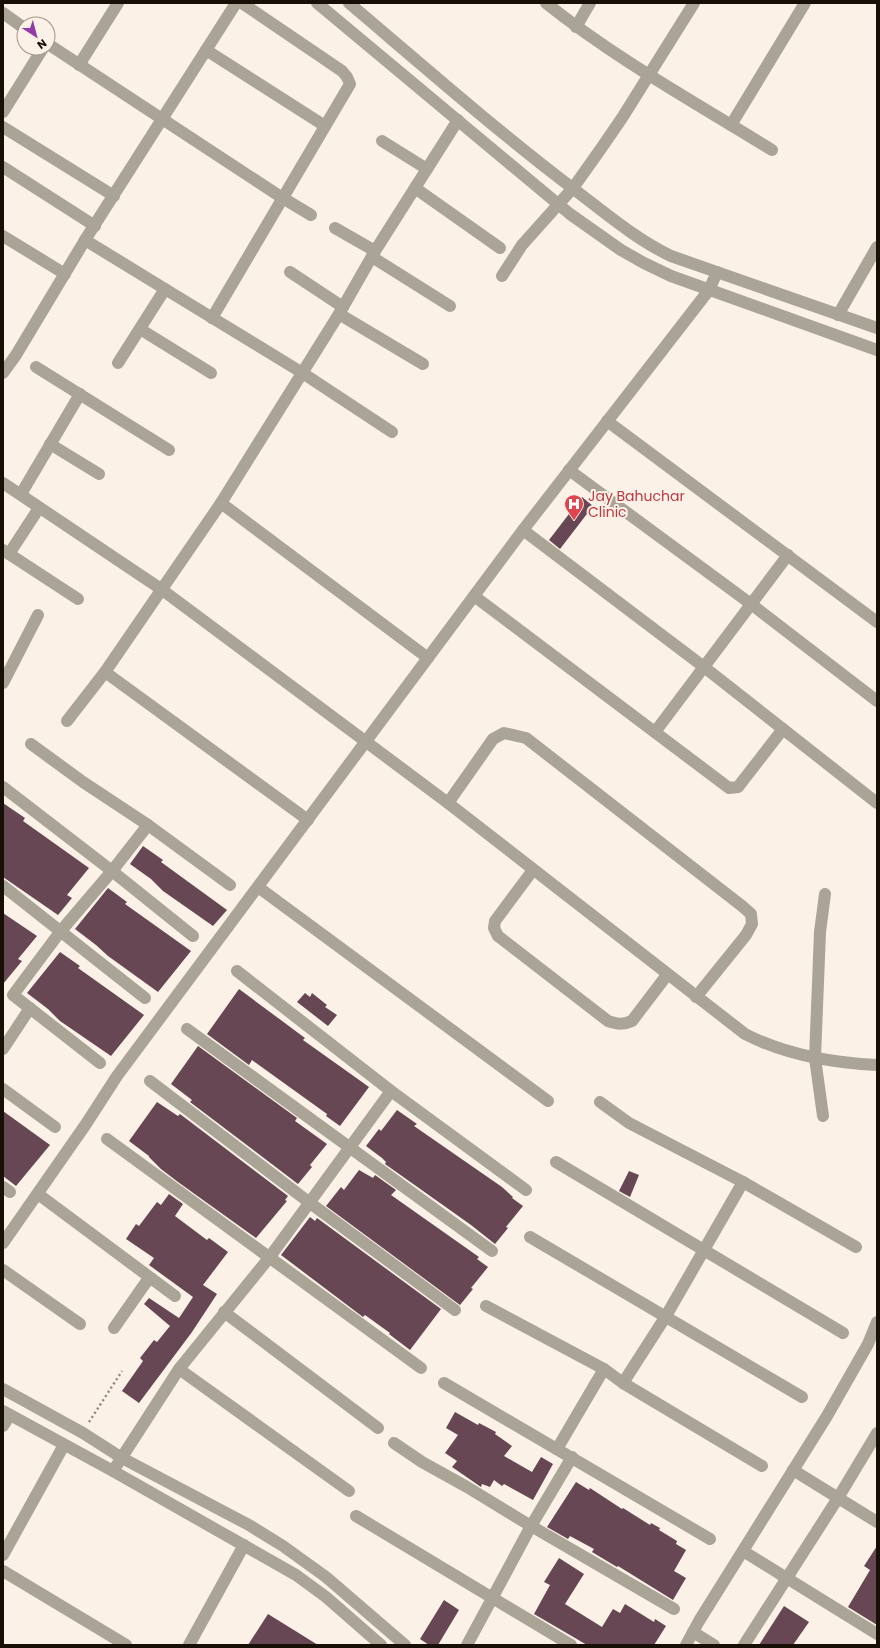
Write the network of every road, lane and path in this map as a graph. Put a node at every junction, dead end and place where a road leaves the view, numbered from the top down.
1 (118, 3) edge
2 (236, 3) edge
3 (242, 3) edge
4 (317, 3) edge
5 (349, 3) edge
6 (546, 3) edge
7 (590, 3) edge
8 (694, 3) edge
9 (805, 3) edge
10 (3, 13) edge
11 (16, 22) edge
12 (576, 27) junction
13 (56, 49) edge
14 (206, 50) junction
15 (38, 56) edge
16 (79, 65) junction
17 (650, 75) junction
18 (3, 112) edge
19 (162, 120) junction
20 (458, 120) junction
21 (731, 125) junction
22 (325, 126) junction
23 (3, 127) edge
24 (382, 141) dead end
25 (772, 150) dead end
26 (3, 167) edge
27 (427, 168) junction
28 (415, 188) junction
29 (573, 188) junction
30 (114, 196) junction
31 (282, 198) junction
32 (559, 204) junction
33 (311, 215) dead end
34 (95, 226) junction
35 (335, 228) dead end
36 (3, 236) edge
37 (85, 240) junction
38 (877, 247) edge
39 (500, 248) dead end
40 (373, 254) junction
41 (290, 272) dead end
42 (716, 272) junction
43 (65, 274) junction
44 (502, 276) dead end
45 (165, 289) junction
46 (709, 290) junction
47 (450, 306) dead end
48 (341, 311) junction
49 (838, 315) junction
50 (212, 318) junction
51 (877, 328) edge
52 (140, 329) junction
53 (877, 350) edge
54 (118, 363) dead end
55 (423, 364) dead end
56 (36, 367) dead end
57 (301, 372) junction
58 (3, 373) edge
59 (211, 373) dead end
60 (80, 394) junction
61 (607, 421) junction
62 (392, 432) dead end
63 (50, 444) junction
64 (169, 450) dead end
65 (569, 470) junction
66 (99, 474) dead end
67 (3, 483) edge
68 (21, 494) junction
69 (221, 502) junction
70 (38, 508) junction
71 (523, 530) junction
72 (6, 552) edge
73 (788, 555) junction
74 (161, 589) junction
75 (474, 596) junction
76 (78, 599) dead end
77 (751, 604) junction
78 (38, 615) dead end
79 (877, 622) edge
80 (428, 658) junction
81 (704, 667) junction
82 (105, 672) junction
83 (3, 683) edge
84 (877, 700) edge
85 (67, 720) dead end
86 (783, 729) junction
87 (655, 732) junction
88 (365, 741) junction
89 (31, 744) dead end
90 (3, 787) edge
91 (877, 802) edge
92 (448, 803) junction
93 (308, 820) junction
94 (148, 825) junction
95 (533, 870) junction
96 (112, 871) junction
97 (230, 885) dead end
98 (3, 886) edge
99 (258, 887) junction
100 (825, 894) dead end
101 (60, 932) junction
102 (193, 936) dead end
103 (237, 971) dead end
104 (667, 975) junction
105 (3, 988) edge
106 (13, 995) junction
107 (696, 997) junction
108 (145, 998) dead end
109 (30, 1008) junction
110 (187, 1029) dead end
111 (3, 1049) edge
112 (815, 1058) junction
113 (100, 1063) dead end
114 (877, 1065) edge
115 (150, 1081) dead end
116 (3, 1089) edge
117 (392, 1091) junction
118 (548, 1100) dead end
119 (600, 1102) dead end
120 (823, 1116) dead end
121 (54, 1127) dead end
122 (107, 1139) dead end
123 (350, 1148) junction
124 (556, 1162) dead end
125 (743, 1182) junction
126 (526, 1190) dead end
127 (38, 1194) junction
128 (310, 1203) junction
129 (530, 1237) dead end
130 (3, 1243) edge
131 (856, 1247) dead end
132 (704, 1249) junction
133 (492, 1251) dead end
134 (269, 1258) junction
135 (3, 1270) edge
136 (149, 1278) junction
137 (174, 1296) dead end
138 (486, 1306) dead end
139 (455, 1310) dead end
140 (224, 1312) junction
141 (666, 1316) junction
142 (877, 1322) edge
143 (80, 1324) dead end
144 (114, 1328) dead end
145 (843, 1333) dead end
146 (873, 1346) edge
147 (421, 1368) dead end
148 (179, 1369) junction
149 (604, 1369) junction
150 (122, 1371) dead end
151 (444, 1383) dead end
152 (623, 1383) junction
153 (3, 1389) edge
154 (802, 1397) dead end
155 (6, 1413) edge
156 (3, 1426) edge
157 (378, 1428) dead end
158 (83, 1433) junction
159 (877, 1433) edge
160 (394, 1443) dead end
161 (64, 1445) junction
162 (557, 1449) junction
163 (122, 1458) junction
164 (572, 1458) junction
165 (762, 1466) dead end
166 (792, 1470) junction
167 (113, 1471) junction
168 (349, 1491) dead end
169 (838, 1498) junction
170 (356, 1516) dead end
171 (877, 1522) edge
172 (530, 1526) junction
173 (710, 1538) dead end
174 (244, 1545) junction
175 (743, 1551) junction
176 (3, 1555) edge
177 (3, 1571) edge
178 (787, 1578) junction
179 (492, 1597) junction
180 (674, 1609) dead end
181 (693, 1632) junction
182 (877, 1634) edge
183 (126, 1645) edge
184 (189, 1645) edge
185 (381, 1645) edge
186 (405, 1645) edge
187 (467, 1645) edge
188 (571, 1645) edge
189 (686, 1645) edge
190 (714, 1645) edge
191 (744, 1645) edge

1 - 16 street
2 - 14 street
3 - 22 street
4 - 20 street
5 - 29 street
6 - 12 street
7 - 12 street
8 - 17 street
9 - 21 street
10 - 11 street
12 - 17 street
13 - 16 street
14 - 19 street
14 - 22 street
15 - 18 street
16 - 19 street
17 - 21 street
17 - 29 street
19 - 30 street
19 - 31 street
20 - 27 street
20 - 32 street
21 - 25 street
22 - 31 street
23 - 30 street
24 - 27 street
26 - 34 street
27 - 28 street
28 - 39 street
28 - 40 street
29 - 32 street
29 - 42 street
30 - 34 street
31 - 33 street
31 - 50 street
32 - 44 street
32 - 46 street
34 - 37 street
35 - 40 street
36 - 43 street
37 - 43 street
37 - 45 street
38 - 49 street
40 - 47 street
40 - 48 street
41 - 48 street
42 - 46 street
42 - 49 street
43 - 58 street
45 - 50 street
45 - 52 street
46 - 53 street
46 - 61 street
48 - 55 street
48 - 57 street
49 - 51 street
50 - 57 street
52 - 54 street
52 - 59 street
56 - 60 street
57 - 62 street
57 - 69 street
60 - 63 street
60 - 64 street
61 - 65 street
61 - 73 street
63 - 66 street
63 - 68 street
65 - 71 street
65 - 77 street
67 - 68 street
68 - 70 street
69 - 74 street
69 - 80 street
70 - 72 street
70 - 74 street
71 - 75 street
71 - 81 street
72 - 76 street
73 - 77 street
73 - 79 street
74 - 82 street
74 - 88 street
75 - 80 street
75 - 87 street
77 - 81 street
77 - 84 street
78 - 83 street
80 - 88 street
81 - 86 street
81 - 87 street
82 - 85 street
82 - 93 street
86 - 87 street
86 - 91 street
88 - 92 street
88 - 93 street
89 - 94 street
90 - 96 street
92 - 95 street
92 - 107 street
93 - 99 street
94 - 96 street
94 - 97 street
95 - 104 street
95 - 104 street
96 - 101 street
96 - 102 street
98 - 101 street
99 - 118 street
99 - 127 street
100 - 112 street
101 - 106 street
101 - 108 street
103 - 117 street
104 - 107 street
105 - 106 street
106 - 109 street
107 - 112 street
109 - 111 street
109 - 113 street
110 - 123 street
112 - 114 street
112 - 120 street
115 - 128 street
116 - 121 street
117 - 123 street
117 - 126 street
119 - 125 street
122 - 134 street
123 - 128 street
123 - 133 street
124 - 132 street
125 - 131 street
125 - 132 street
127 - 130 street
127 - 136 street
128 - 134 street
128 - 139 street
129 - 141 street
132 - 141 street
132 - 145 street
134 - 140 street
134 - 147 street
135 - 143 street
136 - 137 street
136 - 144 street
138 - 149 street
140 - 148 street
140 - 157 street
141 - 152 street
141 - 154 street
142 - 146 street
146 - 166 street
148 - 163 street
148 - 168 street
149 - 152 street
149 - 162 street
150 - 158 path
151 - 162 street
152 - 165 street
153 - 158 street
155 - 156 street
155 - 161 street
158 - 163 street
159 - 169 street
160 - 172 street
161 - 167 street
161 - 176 street
162 - 164 street
163 - 167 street
163 - 186 street
164 - 172 street
164 - 173 street
166 - 169 street
166 - 175 street
167 - 174 street
169 - 171 street
169 - 178 street
170 - 179 street
172 - 179 street
172 - 180 street
174 - 184 street
174 - 185 street
175 - 178 street
175 - 181 street
177 - 183 street
178 - 182 street
178 - 191 street
179 - 187 street
179 - 188 street
181 - 189 street
181 - 190 street

